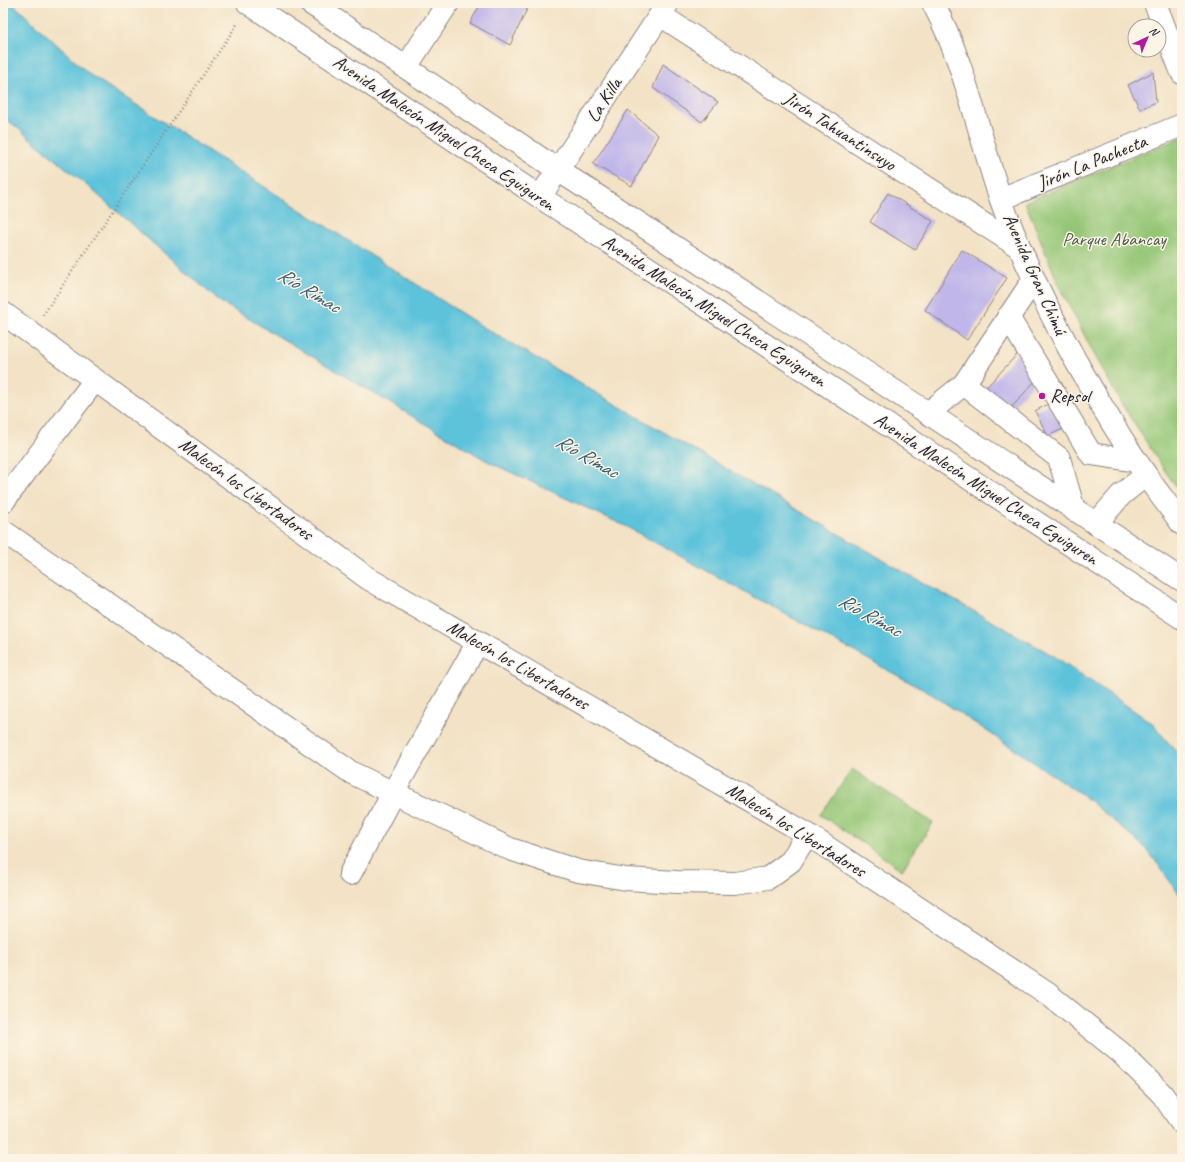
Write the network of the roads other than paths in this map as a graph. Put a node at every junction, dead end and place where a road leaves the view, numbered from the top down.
1 (310, 3) edge
2 (448, 3) edge
3 (934, 3) edge
4 (1155, 3) edge
5 (250, 4) edge
6 (664, 9) edge
7 (406, 67) junction
8 (1182, 73) edge
9 (1182, 124) edge
10 (558, 170) junction
11 (540, 197) junction
12 (1001, 199) junction
13 (1019, 247) junction
14 (1034, 279) junction
15 (3, 313) edge
16 (1008, 317) junction
17 (95, 380) junction
18 (964, 384) junction
19 (928, 413) junction
20 (1091, 454) junction
21 (1059, 458) junction
22 (1141, 468) junction
23 (3, 502) edge
24 (1074, 510) junction
25 (1096, 524) junction
26 (1182, 524) edge
27 (3, 531) edge
28 (1182, 580) edge
29 (1182, 618) edge
30 (478, 642) junction
31 (393, 793) junction
32 (807, 834) junction
33 (350, 874) dead end
34 (1182, 1123) edge

1 - 7 street, Avenida Malecón Miguel Checa Eguiguren
2 - 7 street
3 - 12 street, Avenida Gran Chimú
4 - 8 street
5 - 11 street, Avenida Malecón Miguel Checa Eguiguren
6 - 10 street, La Killa
6 - 13 street, Jirón Tahuantinsuyo
7 - 10 street, Avenida Malecón Miguel Checa Eguiguren
9 - 12 street, Jirón La Pachecta
10 - 11 street, La Killa
10 - 19 street, Avenida Malecón Miguel Checa Eguiguren
11 - 29 street, Avenida Malecón Miguel Checa Eguiguren
12 - 13 street, Avenida Gran Chimú
13 - 14 street, Avenida Gran Chimú
14 - 16 street
14 - 22 street, Avenida Gran Chimú
15 - 17 street, Malecón los Libertadores
16 - 18 street
16 - 20 street
17 - 23 street
17 - 30 street, Malecón los Libertadores
18 - 19 street
18 - 21 street
19 - 24 street, Avenida Malecón Miguel Checa Eguiguren
20 - 21 street
20 - 22 street
21 - 24 street
22 - 25 street
22 - 26 street, Avenida Gran Chimú
24 - 25 street, Avenida Malecón Miguel Checa Eguiguren
25 - 28 street, Avenida Malecón Miguel Checa Eguiguren
27 - 31 street
30 - 31 street
30 - 32 street, Malecón los Libertadores
31 - 32 street
31 - 33 street
32 - 34 street, Malecón los Libertadores

